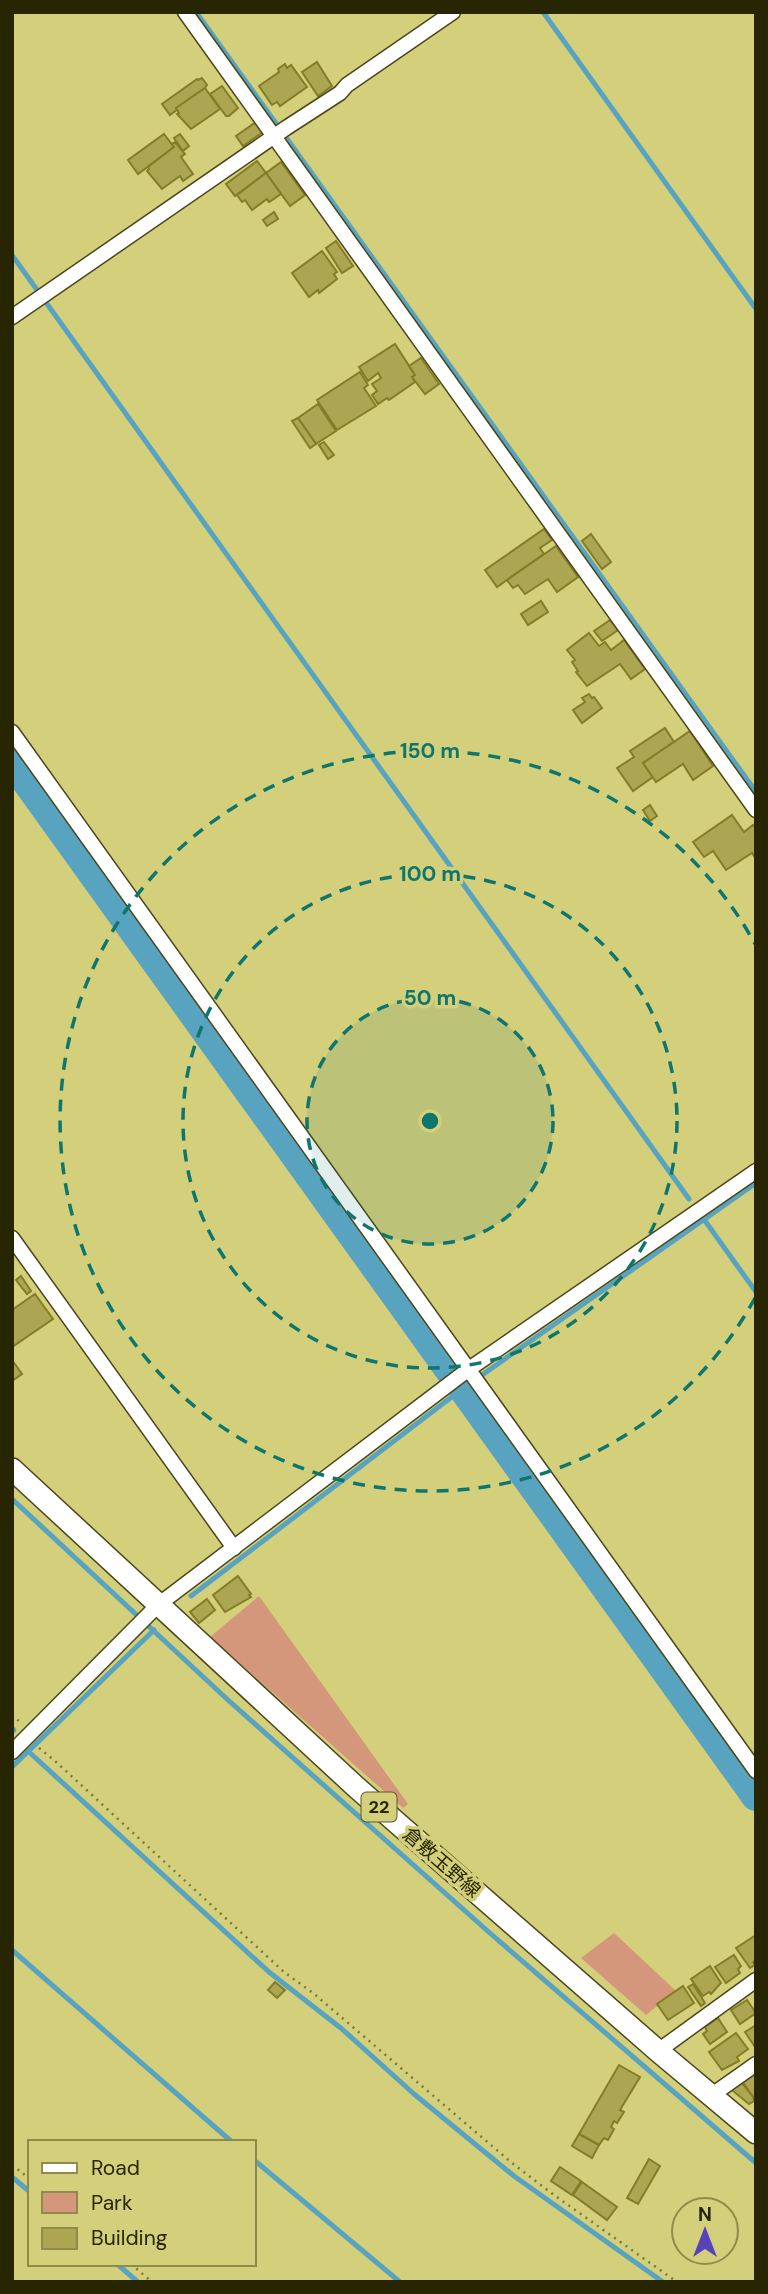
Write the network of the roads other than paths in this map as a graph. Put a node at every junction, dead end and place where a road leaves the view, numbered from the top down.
1 (185, 12) edge
2 (453, 12) edge
3 (279, 133) junction
4 (12, 317) edge
5 (12, 732) edge
6 (756, 810) edge
7 (756, 1171) edge
8 (12, 1238) edge
9 (471, 1375) junction
10 (12, 1469) edge
11 (234, 1548) junction
12 (147, 1616) junction
13 (12, 1752) edge
14 (756, 1771) edge
15 (756, 1980) edge
16 (657, 2051) junction
17 (756, 2063) edge
18 (712, 2095) junction
19 (756, 2133) edge

1 - 3 street
2 - 3 street
3 - 4 street
3 - 6 street
5 - 9 street
7 - 9 street
8 - 11 street
9 - 11 street
9 - 14 street
10 - 12 main road, 倉敷玉野線 / 22
11 - 12 street
12 - 13 street
12 - 16 main road, 倉敷玉野線 / 22
15 - 16 street
16 - 18 main road, 倉敷玉野線 / 22
17 - 18 street
18 - 19 main road, 倉敷玉野線 / 22

